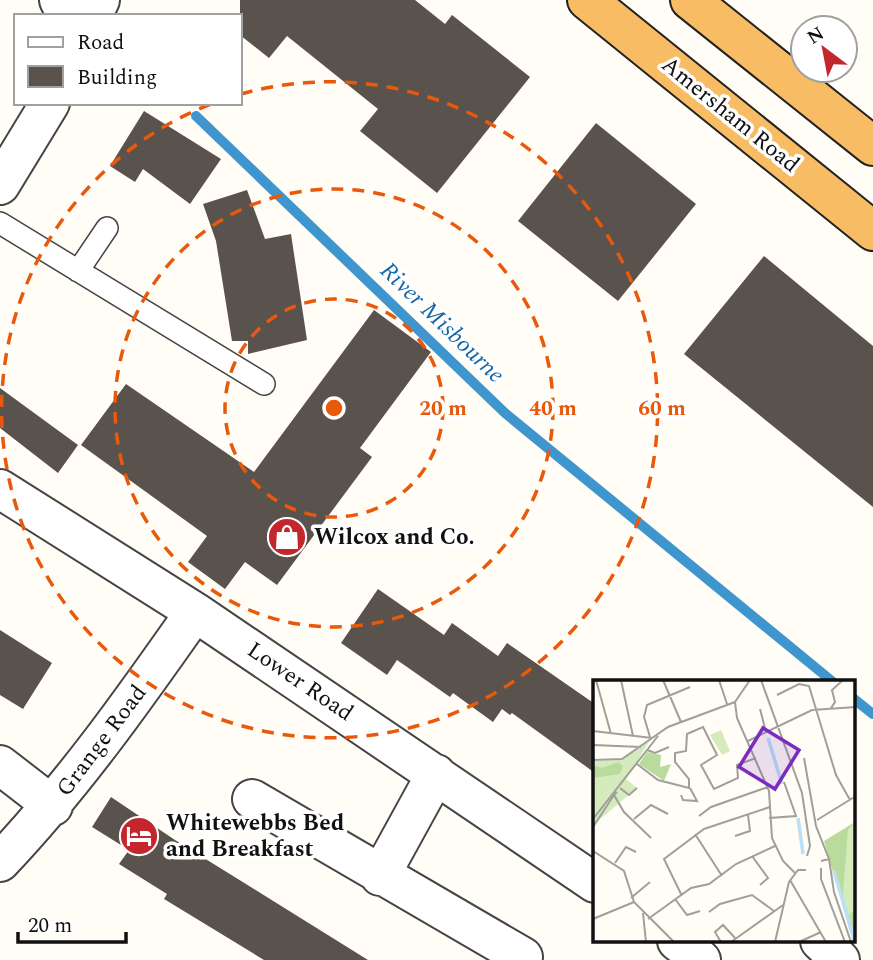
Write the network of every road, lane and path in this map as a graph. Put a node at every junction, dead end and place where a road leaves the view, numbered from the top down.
1 (587, 0) edge
2 (690, 0) edge
3 (49, 105) edge
4 (873, 146) edge
5 (0, 185) edge
6 (0, 223) edge
7 (107, 228) dead end
8 (873, 231) edge
9 (78, 271) junction
10 (264, 384) dead end
11 (0, 489) edge
12 (195, 612) junction
13 (0, 765) edge
14 (436, 774) junction
15 (252, 799) dead end
16 (53, 806) junction
17 (0, 862) edge
18 (380, 876) junction
19 (593, 882) edge
20 (821, 942) edge
21 (523, 957) dead end
22 (840, 960) edge

1 - 8 highway, Amersham Road
2 - 4 highway
3 - 5 street
6 - 9 lane
7 - 9 lane
9 - 10 lane
11 - 12 street, Lower Road
12 - 14 street, Lower Road
12 - 16 street, Grange Road
13 - 16 street
14 - 18 street
14 - 19 street, Lower Road
15 - 18 street
16 - 17 street, Grange Road
18 - 21 street
20 - 22 street

